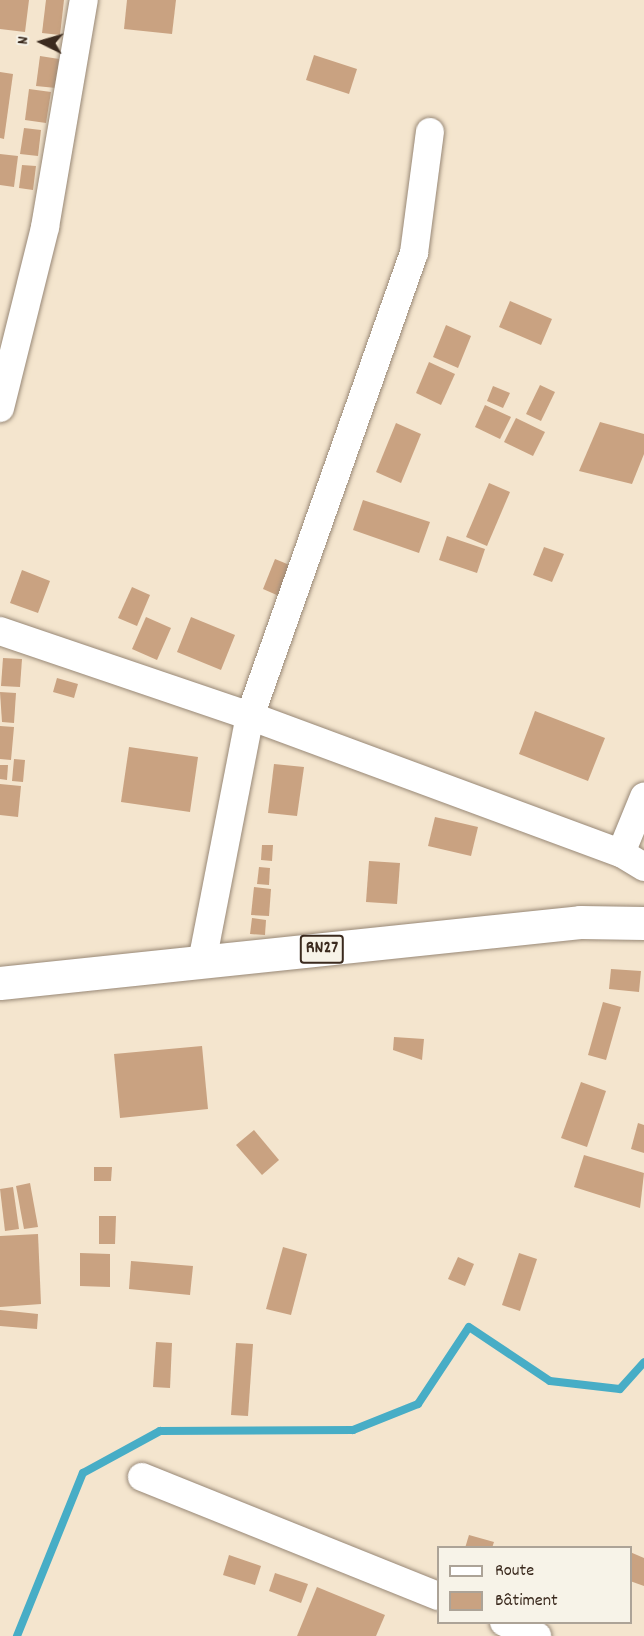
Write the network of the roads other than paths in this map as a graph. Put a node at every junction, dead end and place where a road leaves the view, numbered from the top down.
1 (84, 0) edge
2 (430, 132) dead end
3 (0, 408) edge
4 (0, 631) edge
5 (250, 716) junction
6 (644, 797) edge
7 (633, 860) edge
8 (644, 923) edge
9 (202, 962) junction
10 (0, 983) edge
11 (142, 1477) dead end
12 (437, 1596) edge
13 (507, 1624) edge
14 (537, 1636) edge

1 - 3 street
2 - 5 street
4 - 5 street
5 - 7 street
5 - 9 street
6 - 7 street
8 - 9 main road, RN27
9 - 10 main road, RN27
11 - 12 street
13 - 14 street

